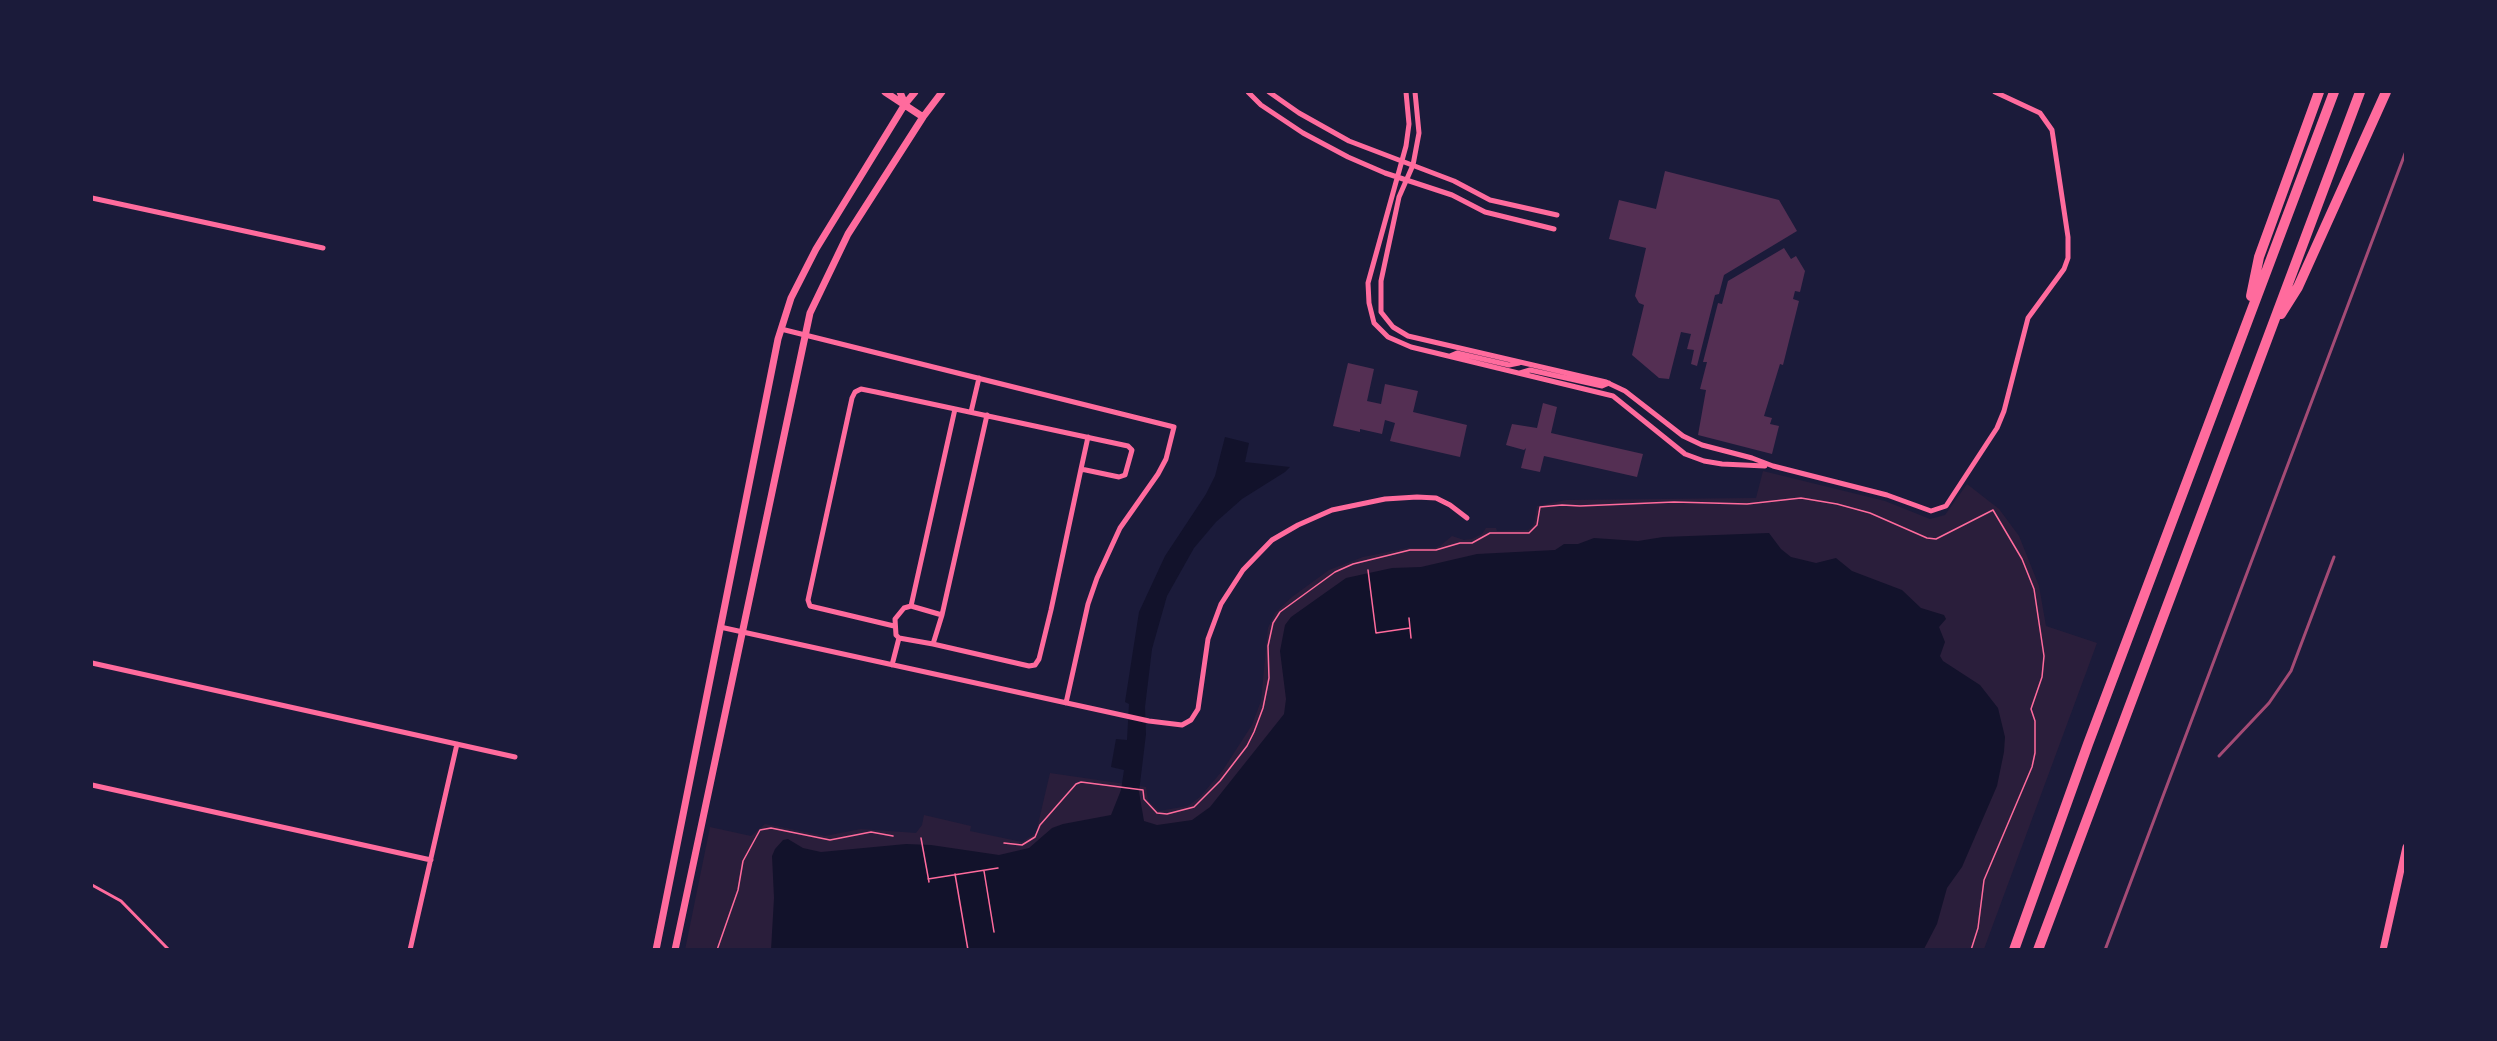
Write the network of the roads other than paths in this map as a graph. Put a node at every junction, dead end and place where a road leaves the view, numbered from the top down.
1 (885, 92) edge
2 (900, 92) edge
3 (915, 92) edge
4 (942, 92) edge
5 (1248, 92) edge
6 (1269, 92) edge
7 (1406, 92) edge
8 (1415, 92) edge
9 (1995, 92) edge
10 (2319, 92) edge
11 (2334, 92) edge
12 (2360, 92) edge
13 (2386, 92) edge
14 (905, 104) junction
15 (923, 117) junction
16 (1401, 161) junction
17 (1413, 165) junction
18 (1397, 177) junction
19 (1406, 180) junction
20 (92, 198) edge
21 (1557, 215) dead end
22 (1554, 229) dead end
23 (323, 248) dead end
24 (781, 329) junction
25 (2244, 329) junction
26 (2269, 334) junction
27 (805, 335) junction
28 (1448, 356) junction
29 (1521, 362) junction
30 (1518, 373) junction
31 (979, 378) junction
32 (1609, 383) junction
33 (955, 409) junction
34 (971, 412) junction
35 (987, 416) junction
36 (1088, 437) junction
37 (1773, 466) junction
38 (1082, 469) junction
39 (1467, 518) dead end
40 (911, 606) junction
41 (942, 615) junction
42 (894, 626) junction
43 (720, 627) junction
44 (742, 632) junction
45 (899, 638) junction
46 (933, 644) junction
47 (92, 663) edge
48 (892, 665) junction
49 (1066, 703) junction
50 (457, 744) junction
51 (515, 757) dead end
52 (92, 785) edge
53 (2406, 848) edge
54 (431, 860) junction
55 (92, 885) edge
56 (170, 950) edge
57 (410, 950) edge
58 (656, 950) edge
59 (675, 950) edge
60 (2014, 950) edge
61 (2038, 950) edge
62 (2383, 950) edge

1 - 14 street
2 - 14 street
3 - 14 street
4 - 15 street
5 - 18 street
6 - 16 street
7 - 16 street
8 - 17 street
9 - 37 street
10 - 25 highway
11 - 25 highway
12 - 26 highway
13 - 26 highway
14 - 15 street
14 - 24 street
15 - 27 street
16 - 17 street
16 - 18 street
17 - 19 street
17 - 21 street
18 - 19 street
18 - 28 street
19 - 22 street
19 - 29 street
20 - 23 street
24 - 27 street
24 - 43 street
25 - 60 highway
26 - 61 highway
27 - 31 street
27 - 44 street
28 - 29 street
28 - 30 street
29 - 32 street
30 - 32 street
30 - 37 street
31 - 34 street
31 - 49 street
32 - 37 street
33 - 34 street
33 - 40 street
33 - 42 street
34 - 35 street
35 - 36 street
35 - 41 street
36 - 38 street
36 - 38 street
38 - 46 street
39 - 49 street
40 - 41 street
40 - 42 street
41 - 46 street
42 - 45 street
43 - 44 street
43 - 58 street
44 - 48 street
44 - 59 street
45 - 46 street
45 - 48 street
47 - 50 street
48 - 49 street
50 - 51 street
50 - 54 street
52 - 54 street
53 - 62 street
54 - 57 street
55 - 56 lane

